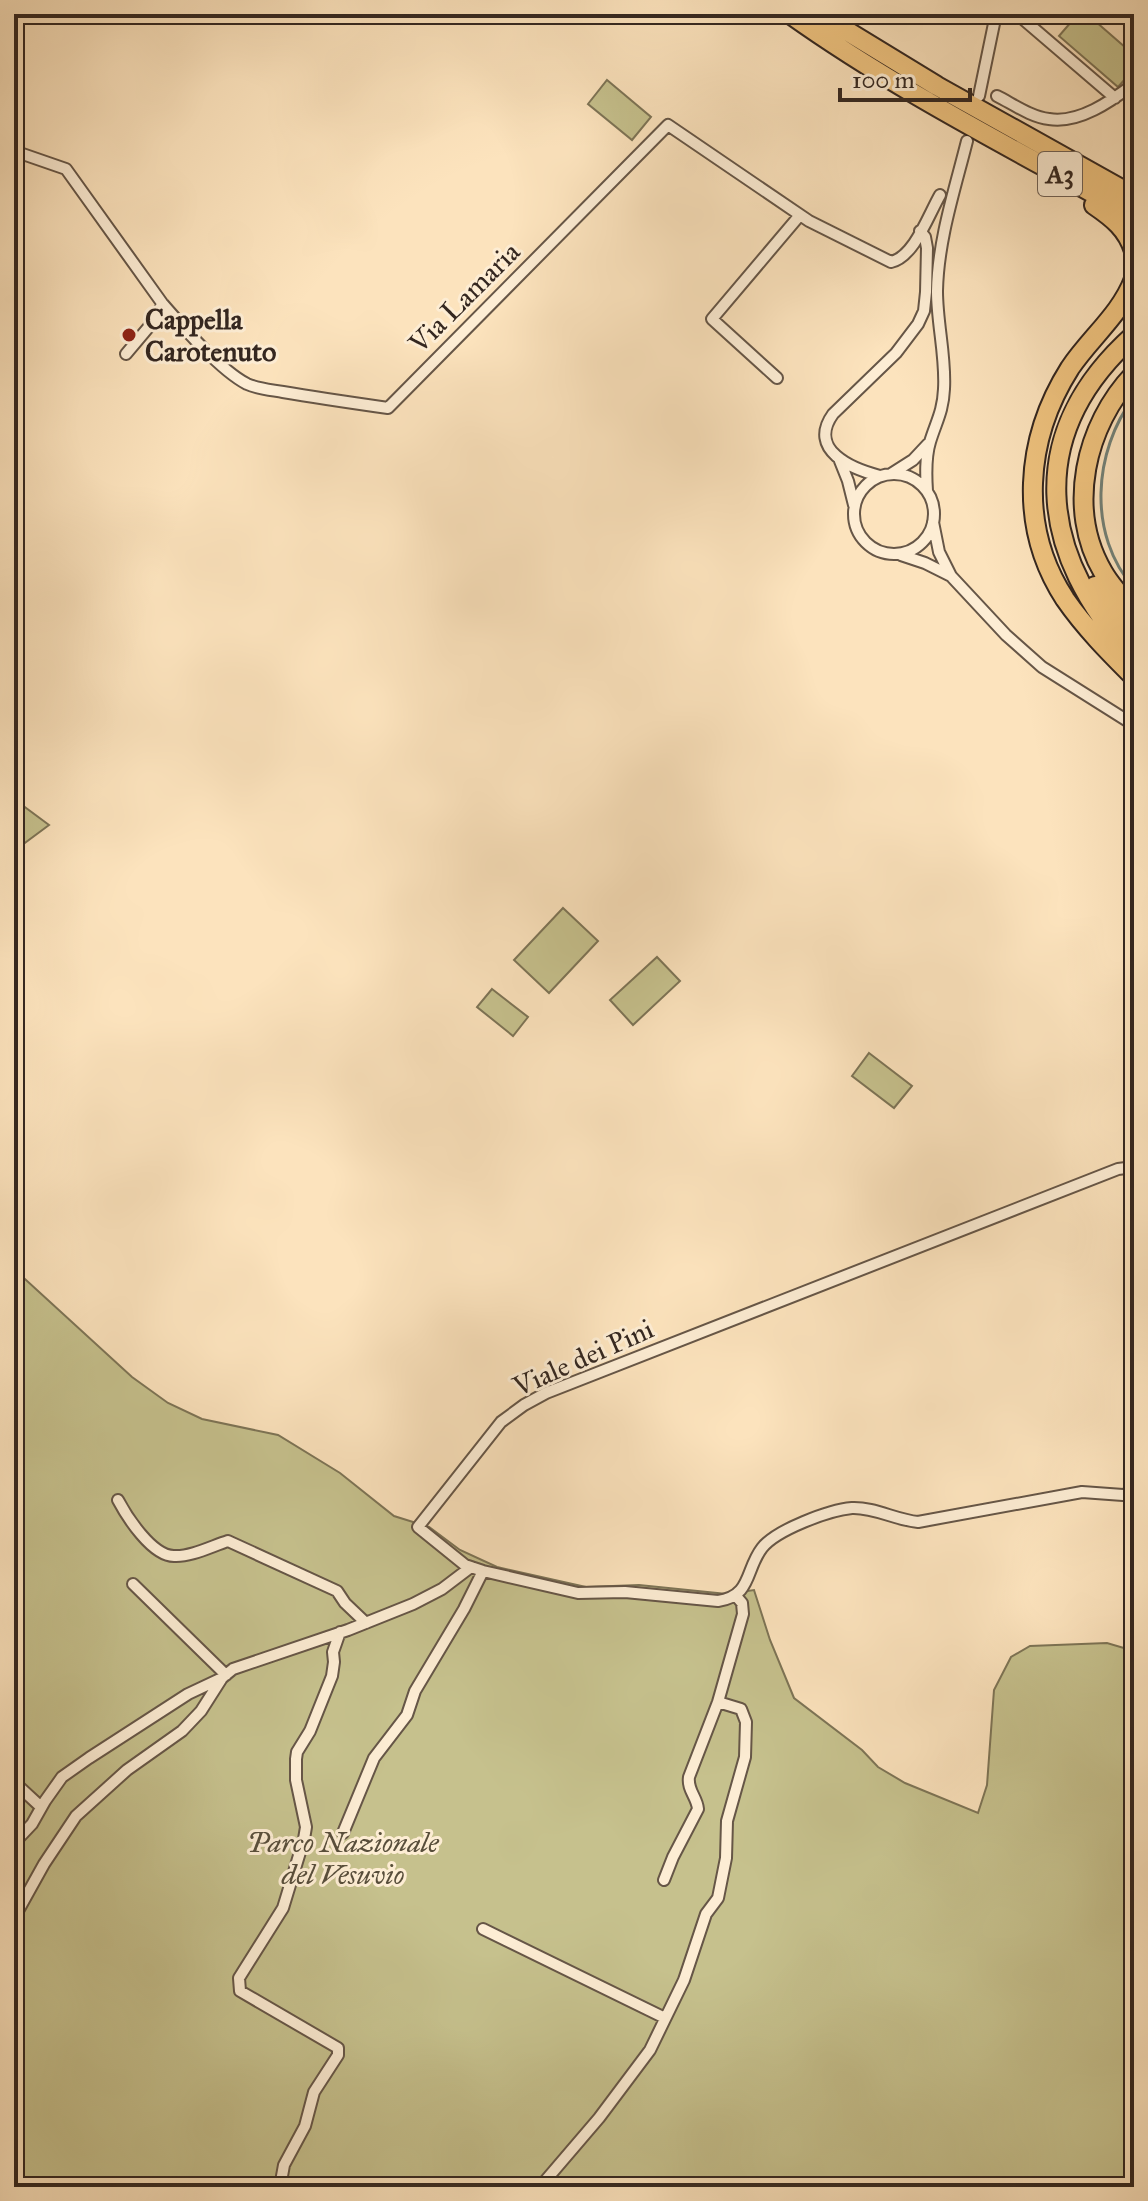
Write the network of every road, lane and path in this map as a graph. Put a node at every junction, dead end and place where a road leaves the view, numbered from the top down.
1 (790, 14) edge
2 (819, 14) edge
3 (996, 14) edge
4 (1016, 14) edge
5 (994, 32) junction
6 (1134, 84) edge
7 (979, 96) dead end
8 (997, 96) dead end
9 (1115, 98) junction
10 (985, 133) junction
11 (967, 141) dead end
12 (14, 151) edge
13 (940, 195) dead end
14 (1134, 196) edge
15 (800, 215) junction
16 (1134, 216) edge
17 (920, 231) junction
18 (1134, 251) edge
19 (1134, 279) edge
20 (162, 303) junction
21 (1134, 335) edge
22 (1134, 351) edge
23 (126, 354) dead end
24 (1134, 374) edge
25 (777, 378) dead end
26 (930, 443) junction
27 (840, 461) junction
28 (885, 475) junction
29 (927, 491) junction
30 (854, 506) junction
31 (933, 522) junction
32 (895, 554) junction
33 (951, 576) junction
34 (1134, 611) edge
35 (1134, 632) edge
36 (1134, 657) edge
37 (1134, 677) edge
38 (1134, 725) edge
39 (1134, 1167) edge
40 (1134, 1492) edge
41 (118, 1500) dead end
42 (471, 1567) junction
43 (483, 1571) junction
44 (133, 1584) dead end
45 (736, 1596) junction
46 (366, 1623) junction
47 (340, 1632) junction
48 (224, 1677) junction
49 (718, 1702) junction
50 (14, 1782) edge
51 (41, 1807) junction
52 (343, 1833) dead end
53 (14, 1843) edge
54 (664, 1880) dead end
55 (14, 1918) edge
56 (483, 1929) dead end
57 (665, 2018) junction
58 (280, 2187) edge
59 (540, 2187) edge

1 - 10 highway, A3
2 - 14 highway, A3
3 - 5 street
4 - 5 street
4 - 9 street
5 - 7 street
6 - 9 street
8 - 9 street
10 - 16 highway, A3
10 - 18 highway
11 - 26 street
12 - 20 street, Via Lamaria
13 - 17 street, Via Lamaria
15 - 17 street, Via Lamaria
15 - 20 street, Via Lamaria
15 - 25 street
17 - 27 street
19 - 37 highway
20 - 23 street
21 - 36 highway
22 - 35 highway
24 - 34 highway
26 - 28 street
26 - 29 street
27 - 28 street
27 - 30 street
28 - 29 street
28 - 30 street
29 - 31 street
30 - 32 street
31 - 32 street
31 - 33 street
32 - 33 street
33 - 38 street
39 - 42 street, Viale dei Pini
40 - 45 street
41 - 46 street
42 - 43 street, Viale dei Pini
42 - 46 street
43 - 45 street, Viale dei Pini
43 - 52 street
44 - 48 street
45 - 49 street
46 - 47 street
47 - 48 street
47 - 58 street
48 - 51 street
48 - 55 street
49 - 54 street
49 - 57 street
50 - 51 street
51 - 53 street
56 - 57 street
57 - 59 street

